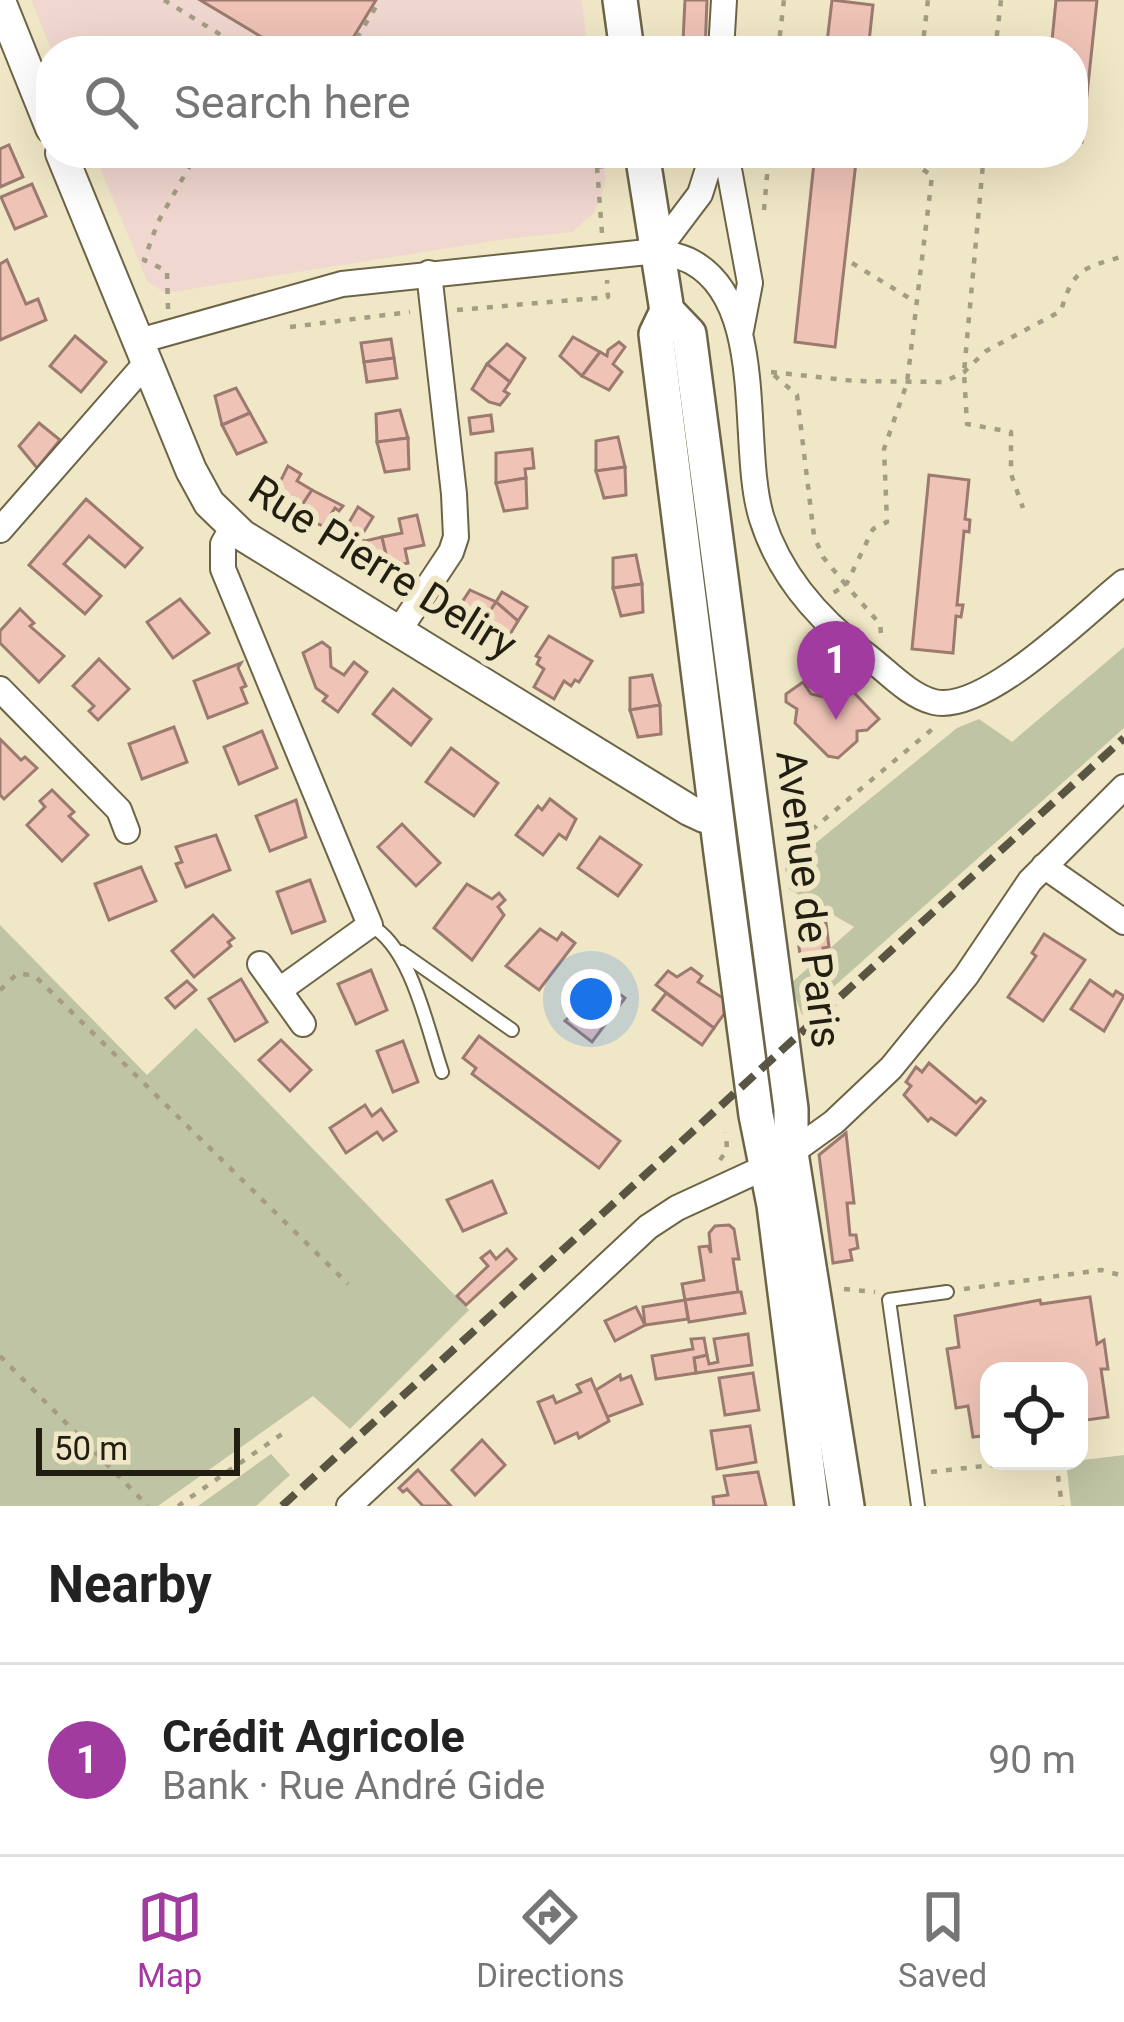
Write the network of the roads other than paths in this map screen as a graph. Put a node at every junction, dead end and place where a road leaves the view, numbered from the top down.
1 (620, 0) edge
2 (724, 0) edge
3 (0, 1) edge
4 (625, 36) edge
5 (722, 36) edge
6 (36, 91) edge
7 (67, 168) edge
8 (645, 168) edge
9 (708, 168) edge
10 (729, 168) edge
11 (657, 251) junction
12 (429, 273) junction
13 (667, 311) junction
14 (741, 330) junction
15 (144, 351) junction
16 (232, 528) junction
17 (0, 530) edge
18 (1124, 582) edge
19 (400, 628) junction
20 (0, 689) edge
21 (1124, 788) edge
22 (716, 817) junction
23 (127, 831) dead end
24 (1044, 866) junction
25 (1124, 922) edge
26 (370, 925) junction
27 (400, 952) junction
28 (260, 964) dead end
29 (281, 989) junction
30 (303, 1024) dead end
31 (512, 1030) dead end
32 (442, 1072) dead end
33 (780, 1160) junction
34 (946, 1292) road end
35 (349, 1506) edge
36 (812, 1506) edge
37 (847, 1506) edge
38 (918, 1506) edge

1 - 4 main road
2 - 5 street
3 - 6 street
7 - 15 street, Rue Pierre Deliry
8 - 11 main road, Avenue de Paris
9 - 11 street
10 - 14 street
11 - 12 street
11 - 13 main road, Avenue de Paris
11 - 14 street
12 - 15 street
12 - 19 street
13 - 22 main road, Avenue de Paris
13 - 33 main road, Avenue de Paris
14 - 18 street
15 - 16 street, Rue Pierre Deliry
15 - 17 street
16 - 19 street, Rue Pierre Deliry
16 - 26 street
19 - 22 street, Rue Pierre Deliry
20 - 23 street
21 - 24 street
22 - 33 main road, Avenue de Paris
24 - 25 street
24 - 33 street
26 - 27 lane
26 - 29 street
27 - 31 lane
27 - 32 lane
28 - 29 street
29 - 30 street
33 - 35 street
33 - 36 main road, Avenue de Paris
33 - 37 main road, Avenue de Paris
34 - 38 lane

